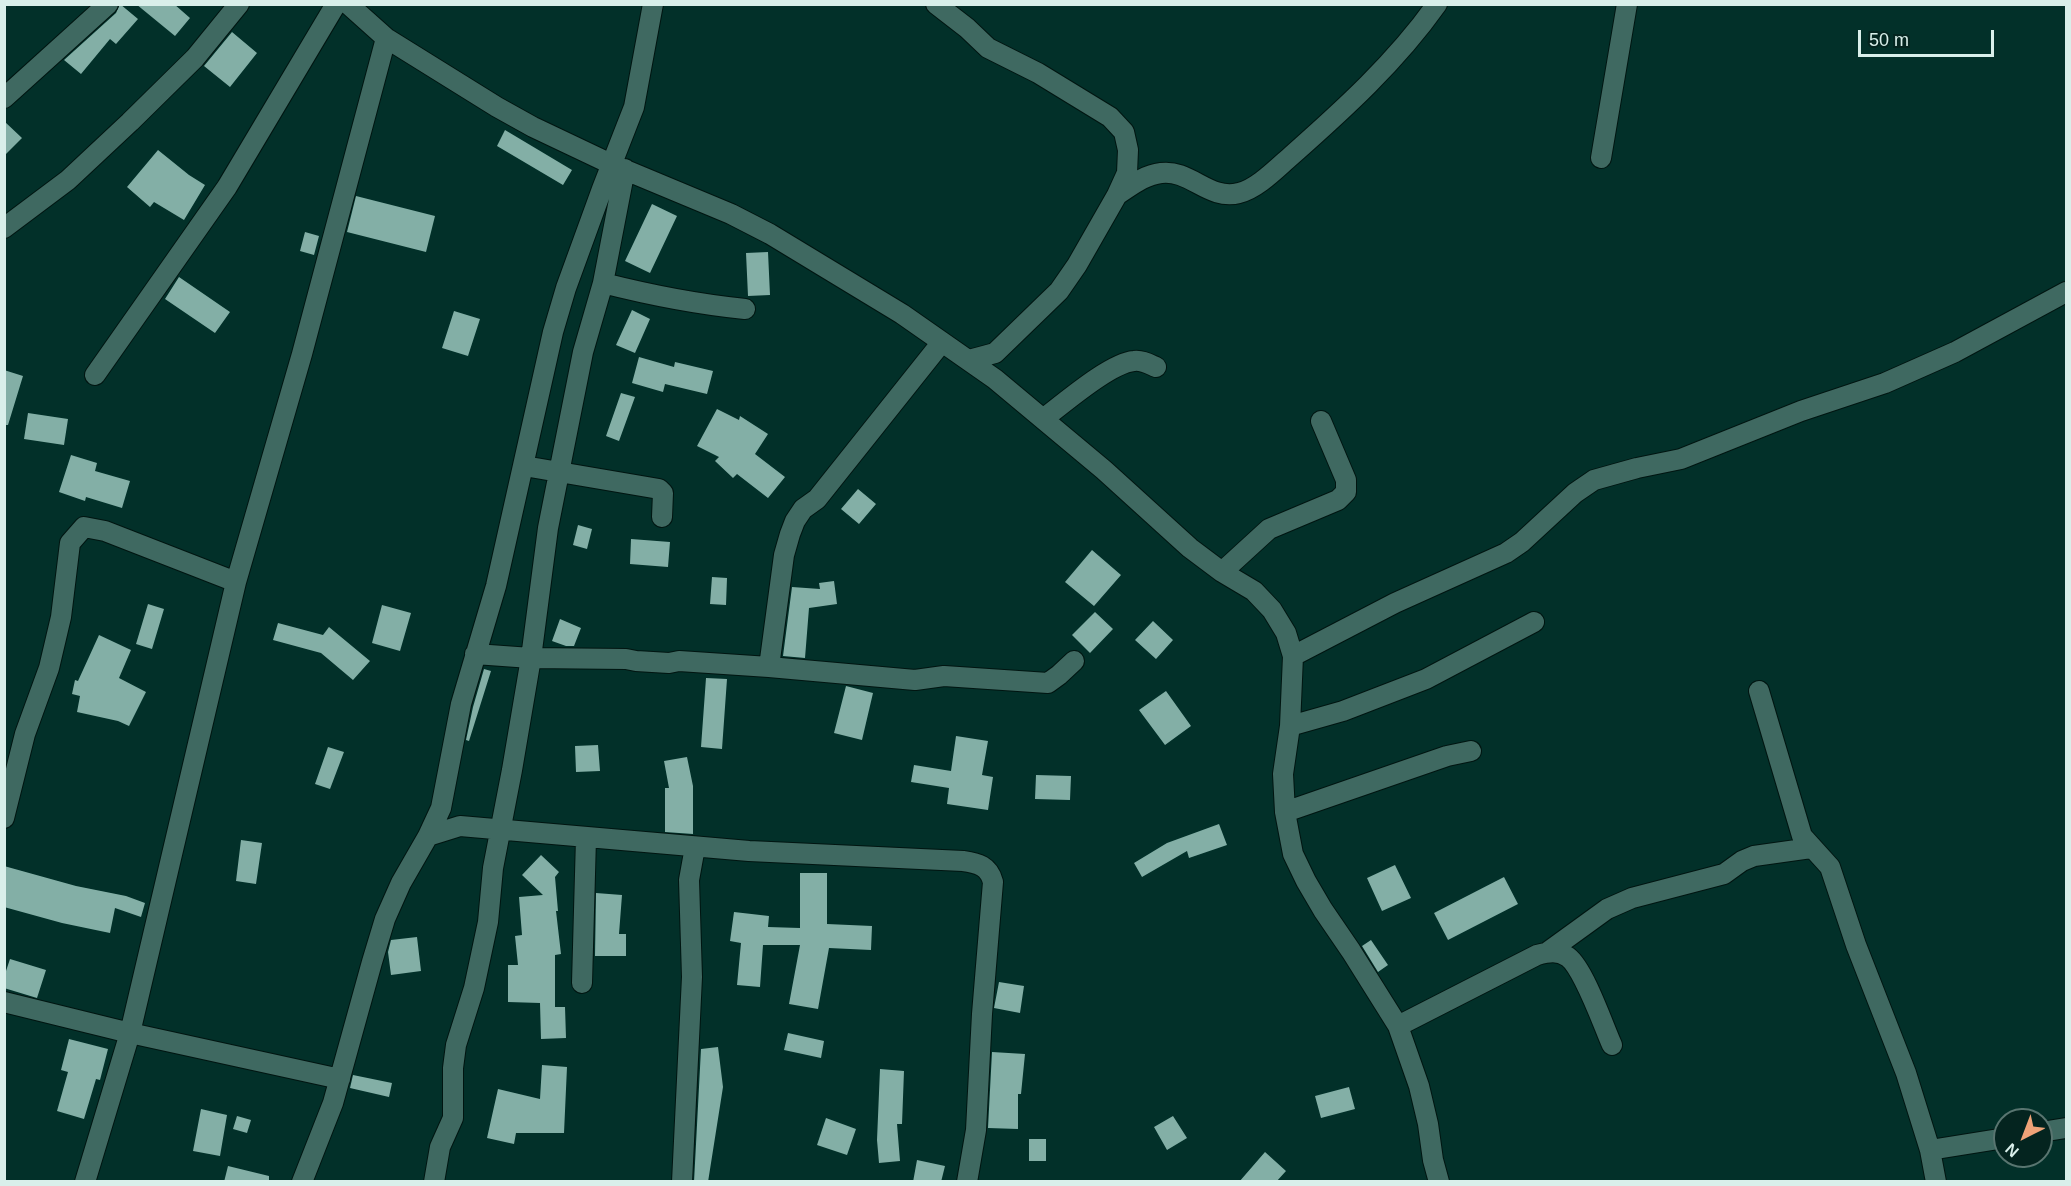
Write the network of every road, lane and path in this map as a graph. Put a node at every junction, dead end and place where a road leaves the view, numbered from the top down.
1 (108, 4) edge
2 (239, 4) edge
3 (336, 4) edge
4 (348, 4) edge
5 (653, 4) edge
6 (936, 4) edge
7 (1437, 4) edge
8 (1627, 4) edge
9 (386, 38) junction
10 (4, 98) edge
11 (1601, 158) dead end
12 (618, 167) junction
13 (1117, 195) junction
14 (4, 228) edge
15 (603, 283) junction
16 (2067, 292) edge
17 (744, 309) dead end
18 (942, 342) junction
19 (995, 353) junction
20 (969, 360) junction
21 (1156, 368) dead end
22 (95, 375) dead end
23 (995, 379) junction
24 (1043, 419) junction
25 (1321, 421) dead end
26 (524, 466) junction
27 (559, 472) junction
28 (662, 517) dead end
29 (1222, 572) junction
30 (236, 582) junction
31 (1534, 622) dead end
32 (476, 654) junction
33 (1293, 656) junction
34 (531, 658) junction
35 (1074, 661) dead end
36 (769, 667) junction
37 (1759, 691) dead end
38 (1290, 726) junction
39 (1471, 752) dead end
40 (441, 808) junction
41 (1285, 812) junction
42 (4, 818) edge
43 (460, 826) junction
44 (499, 829) junction
45 (428, 836) junction
46 (586, 838) junction
47 (695, 847) junction
48 (1811, 848) junction
49 (1549, 951) junction
50 (582, 983) dead end
51 (4, 1002) edge
52 (1398, 1026) junction
53 (130, 1033) junction
54 (1612, 1045) dead end
55 (340, 1079) junction
56 (1993, 1140) edge
57 (1930, 1150) junction
58 (86, 1182) edge
59 (302, 1182) edge
60 (434, 1182) edge
61 (682, 1182) edge
62 (967, 1182) edge
63 (1439, 1182) edge
64 (1936, 1182) edge

1 - 10 street
2 - 14 street
3 - 22 street
4 - 9 street
5 - 12 street
6 - 13 street
7 - 13 street
8 - 11 street
9 - 12 street
9 - 30 street
12 - 15 street
12 - 18 street
12 - 26 street
13 - 19 street
15 - 17 street
15 - 27 street
16 - 33 street
18 - 20 street
18 - 36 street
19 - 20 street
19 - 23 street
20 - 23 street
21 - 24 street
23 - 24 street
24 - 29 street
25 - 29 street
26 - 27 street
26 - 32 street
27 - 28 street
27 - 34 street
29 - 33 street
30 - 42 street
30 - 53 street
31 - 38 street
32 - 34 street
32 - 40 street
33 - 38 street
34 - 36 street
34 - 44 street
35 - 36 street
37 - 48 street
38 - 41 street
39 - 41 street
40 - 43 street
40 - 45 street
41 - 52 street
43 - 44 street
43 - 45 street
44 - 46 street
44 - 60 street
45 - 55 street
46 - 47 street
46 - 50 street
47 - 61 street
47 - 62 street
48 - 49 street
48 - 57 street
49 - 52 street
49 - 54 street
51 - 53 street
52 - 63 street
53 - 55 street
53 - 58 street
55 - 59 street
56 - 57 street
57 - 64 street

